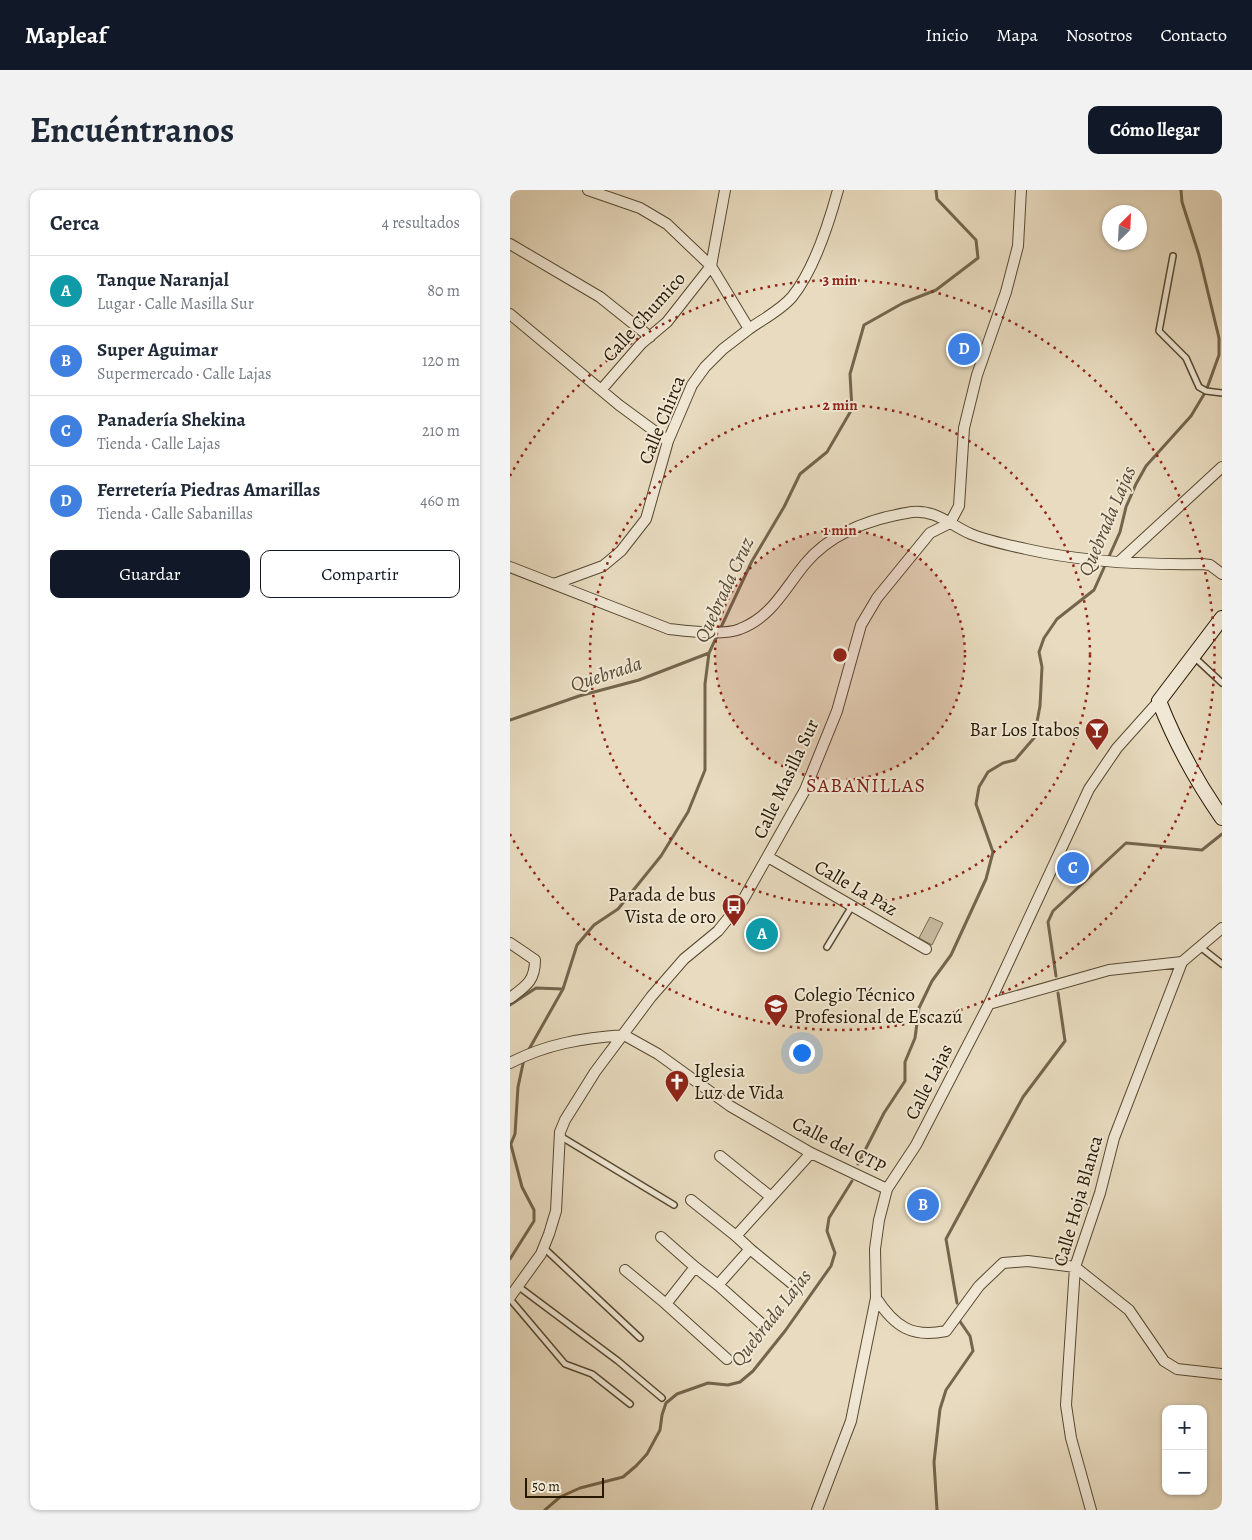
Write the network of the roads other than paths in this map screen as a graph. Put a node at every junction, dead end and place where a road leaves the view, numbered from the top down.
1 (588, 190) edge
2 (725, 190) edge
3 (838, 190) edge
4 (1021, 190) edge
5 (510, 244) edge
6 (1173, 256) dead end
7 (711, 266) junction
8 (510, 314) edge
9 (749, 329) junction
10 (650, 338) junction
11 (601, 390) junction
12 (1222, 393) edge
13 (668, 441) junction
14 (1222, 467) edge
15 (950, 523) junction
16 (1120, 561) junction
17 (510, 567) edge
18 (1222, 574) edge
19 (554, 584) junction
20 (1222, 618) edge
21 (1193, 656) junction
22 (1222, 683) edge
23 (1159, 701) junction
24 (1222, 818) edge
25 (768, 857) junction
26 (852, 906) junction
27 (1222, 928) edge
28 (510, 943) edge
29 (1199, 946) junction
30 (828, 947) dead end
31 (926, 949) dead end
32 (1182, 962) junction
33 (1222, 964) edge
34 (510, 998) edge
35 (989, 1004) junction
36 (624, 1035) junction
37 (512, 1061) edge
38 (560, 1136) junction
39 (811, 1153) junction
40 (720, 1156) dead end
41 (887, 1189) junction
42 (771, 1197) junction
43 (691, 1200) dead end
44 (674, 1205) dead end
45 (736, 1236) junction
46 (661, 1237) dead end
47 (543, 1248) junction
48 (750, 1249) junction
49 (695, 1267) junction
50 (1075, 1267) junction
51 (625, 1270) dead end
52 (718, 1285) junction
53 (795, 1286) dead end
54 (519, 1287) junction
55 (510, 1298) edge
56 (876, 1298) junction
57 (666, 1304) junction
58 (763, 1325) dead end
59 (640, 1338) dead end
60 (727, 1359) dead end
61 (1222, 1374) edge
62 (662, 1398) dead end
63 (630, 1404) dead end
64 (817, 1510) edge
65 (1091, 1510) edge

1 - 7 street
2 - 7 street
3 - 9 street, Calle Chirca
4 - 15 street
5 - 10 street
6 - 12 lane
7 - 9 street
7 - 10 street, Calle Chumico
8 - 11 street
9 - 13 street, Calle Chirca
10 - 11 street, Calle Chumico
11 - 13 street
13 - 19 street, Calle Chirca
14 - 16 street
15 - 16 street
15 - 19 street
15 - 25 street, Calle Masilla Sur
16 - 18 street
17 - 19 street
20 - 21 main road
21 - 22 lane
21 - 23 main road
23 - 24 main road
23 - 35 street, Calle Lajas
25 - 26 street, Calle La Paz
25 - 36 street, Calle Masilla Sur
26 - 30 lane
26 - 31 street, Calle La Paz
27 - 29 street, Calle Hoja Blanca
28 - 34 street
29 - 32 street, Calle Hoja Blanca
29 - 33 lane
32 - 35 street
32 - 50 street, Calle Hoja Blanca
35 - 41 street, Calle Lajas
36 - 37 street
36 - 38 street, Calle Masilla Sur
36 - 39 street, Calle del CTP
38 - 44 lane
38 - 47 street, Calle Masilla Sur
39 - 41 street, Calle del CTP
39 - 42 street
40 - 42 street
41 - 56 street, Calle Lajas
42 - 45 street
43 - 45 street
45 - 48 street
46 - 49 street
47 - 54 street, Calle Masilla Sur
47 - 59 lane
48 - 52 street
48 - 53 street
49 - 52 street
49 - 57 street
50 - 56 street
50 - 61 street
50 - 65 street, Calle Hoja Blanca
51 - 57 street
52 - 58 street
54 - 55 street, Calle Masilla Sur
54 - 62 lane
55 - 63 lane
56 - 64 street, Calle Lajas
57 - 60 street

